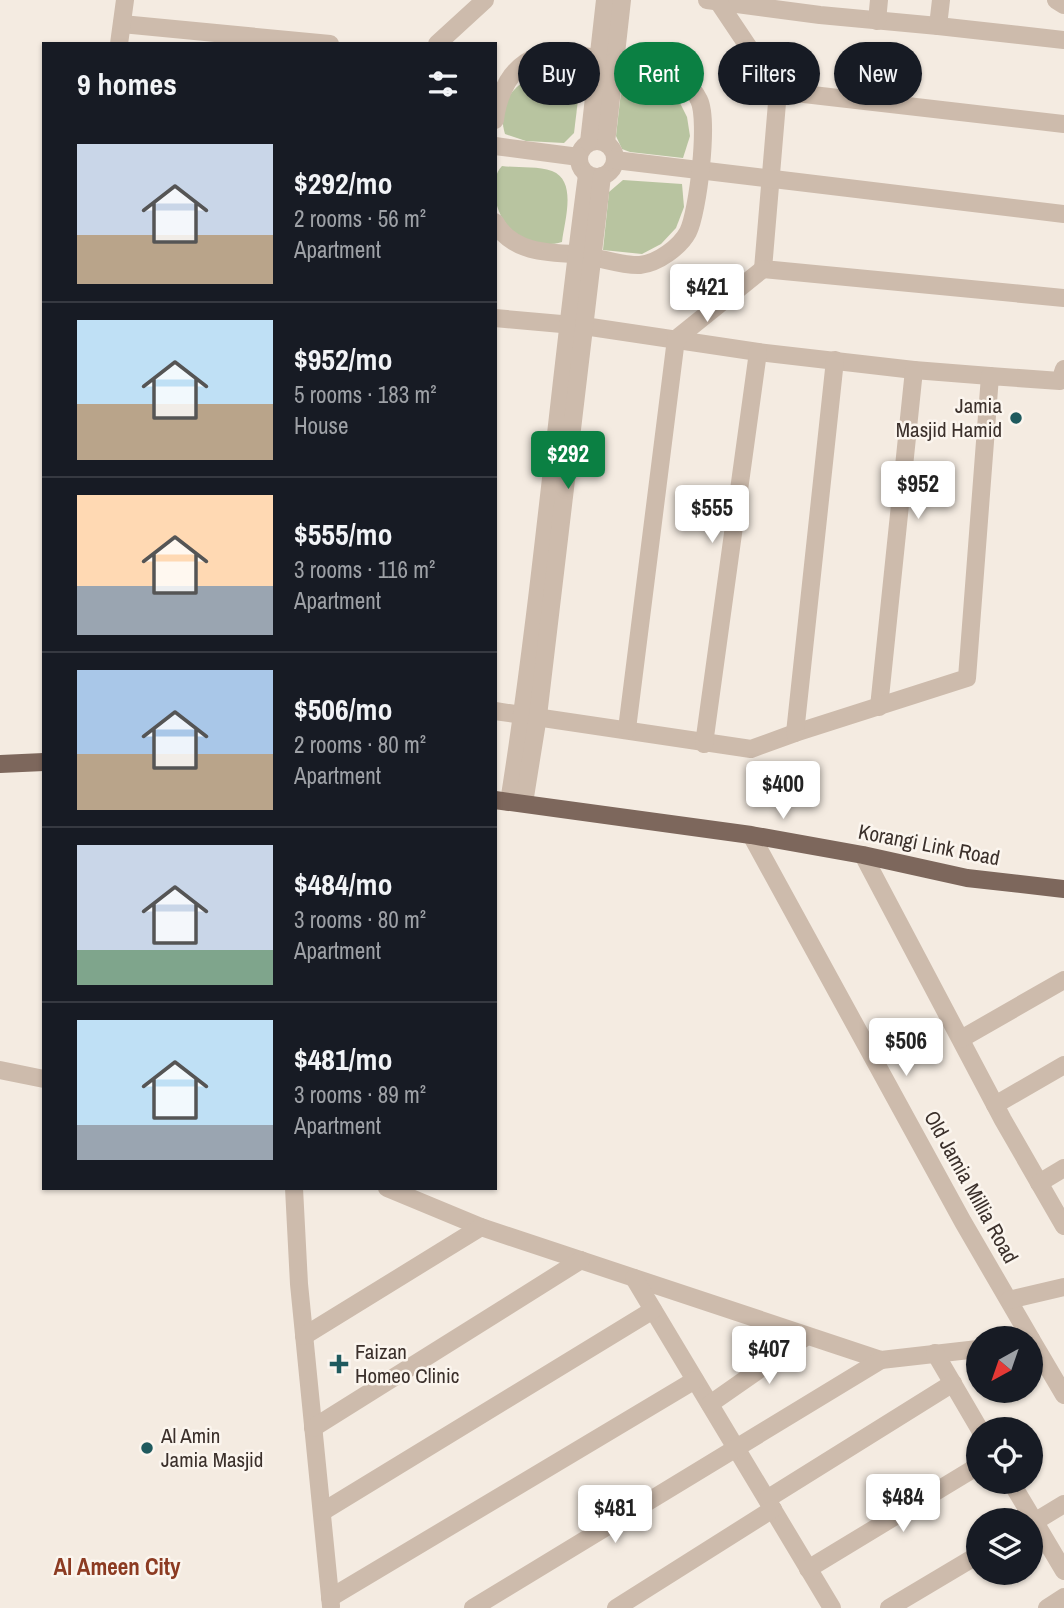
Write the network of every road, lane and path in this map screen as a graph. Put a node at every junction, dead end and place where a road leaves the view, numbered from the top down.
1 (125, 0) edge
2 (485, 0) edge
3 (605, 0) edge
4 (622, 0) edge
5 (879, 0) edge
6 (941, 0) edge
7 (1056, 0) edge
8 (713, 1) edge
9 (764, 4) edge
10 (1064, 5) edge
11 (821, 8) edge
12 (877, 21) junction
13 (122, 24) junction
14 (938, 26) junction
15 (1064, 40) edge
16 (119, 42) edge
17 (309, 42) edge
18 (439, 42) edge
19 (743, 42) edge
20 (607, 60) junction
21 (820, 95) edge
22 (497, 103) edge
23 (777, 105) edge
24 (1064, 124) edge
25 (497, 146) edge
26 (591, 148) junction
27 (615, 160) junction
28 (699, 171) junction
29 (595, 175) junction
30 (772, 178) junction
31 (1064, 214) edge
32 (497, 226) edge
33 (584, 256) junction
34 (763, 269) junction
35 (1064, 298) edge
36 (497, 318) edge
37 (576, 325) junction
38 (676, 339) junction
39 (758, 352) junction
40 (835, 360) junction
41 (1064, 369) edge
42 (914, 370) junction
43 (990, 376) junction
44 (879, 707) junction
45 (497, 711) edge
46 (531, 715) junction
47 (627, 729) junction
48 (795, 733) junction
49 (704, 744) junction
50 (42, 762) edge
51 (0, 764) edge
52 (510, 802) edge
53 (751, 835) junction
54 (863, 855) junction
55 (1064, 889) edge
56 (1064, 979) edge
57 (961, 1039) junction
58 (1064, 1065) edge
59 (0, 1070) edge
60 (42, 1079) edge
61 (995, 1105) junction
62 (1064, 1168) edge
63 (1040, 1183) junction
64 (293, 1190) edge
65 (392, 1190) edge
66 (1064, 1226) edge
67 (481, 1227) junction
68 (581, 1260) junction
69 (634, 1278) junction
70 (1064, 1287) edge
71 (1009, 1300) junction
72 (653, 1310) junction
73 (1023, 1326) edge
74 (304, 1336) junction
75 (807, 1336) junction
76 (966, 1350) edge
77 (935, 1353) junction
78 (881, 1360) junction
79 (1043, 1361) edge
80 (695, 1380) junction
81 (953, 1383) junction
82 (1064, 1395) edge
83 (710, 1404) junction
84 (973, 1417) edge
85 (313, 1428) junction
86 (737, 1449) junction
87 (966, 1473) edge
88 (770, 1504) junction
89 (1064, 1504) edge
90 (322, 1512) junction
91 (1043, 1516) edge
92 (1043, 1540) edge
93 (966, 1562) edge
94 (808, 1569) junction
95 (1064, 1572) edge
96 (1064, 1597) edge
97 (331, 1603) edge
98 (473, 1608) edge
99 (615, 1608) edge
100 (832, 1608) edge
101 (889, 1608) edge
102 (1047, 1608) edge

1 - 13 street
2 - 18 street
3 - 20 street
4 - 20 street
5 - 12 street
6 - 14 street
7 - 10 street
8 - 9 street
8 - 19 street
9 - 11 street
11 - 12 street
12 - 14 street
13 - 16 street
13 - 17 street
14 - 15 street
20 - 22 street
20 - 26 street
20 - 28 street
21 - 24 street
23 - 30 street
25 - 26 street
26 - 27 street
26 - 29 street
27 - 28 street
27 - 29 street
28 - 30 street
28 - 33 street
29 - 33 street
30 - 31 street
30 - 34 street
32 - 33 street
33 - 37 street
34 - 35 street
34 - 38 street
36 - 37 street
37 - 38 street
37 - 46 street
38 - 39 street
38 - 47 street
39 - 40 street
39 - 49 street
40 - 42 street
40 - 48 street
41 - 43 street
42 - 43 street
42 - 44 street
43 - 44 street
44 - 48 street
45 - 46 street
46 - 47 street
46 - 52 street
47 - 49 street
48 - 49 street
50 - 51 main road
52 - 53 main road, Korangi Link Road
53 - 54 main road, Korangi Link Road
53 - 71 street, Old Jamia Millia Road
54 - 55 main road, Korangi Link Road
54 - 57 street
56 - 57 street
57 - 61 street
58 - 61 street
59 - 60 street
61 - 63 street
62 - 63 street
63 - 66 street
64 - 74 street
65 - 67 street
67 - 68 street
67 - 74 street
68 - 69 street
68 - 85 street
69 - 72 street
69 - 75 street
70 - 71 street
71 - 73 street, Old Jamia Millia Road
72 - 80 street
72 - 90 street
74 - 85 street
75 - 78 street
75 - 83 street
76 - 77 street
77 - 78 street
77 - 81 street
78 - 86 street
79 - 82 street, Old Jamia Millia Road
80 - 83 street
80 - 97 street
81 - 84 street
81 - 88 street
83 - 86 street
85 - 90 street
86 - 88 street
86 - 98 street
87 - 94 street
88 - 94 street
88 - 99 street
89 - 91 street
90 - 97 street
92 - 95 street
93 - 101 street
94 - 100 street
96 - 102 street

